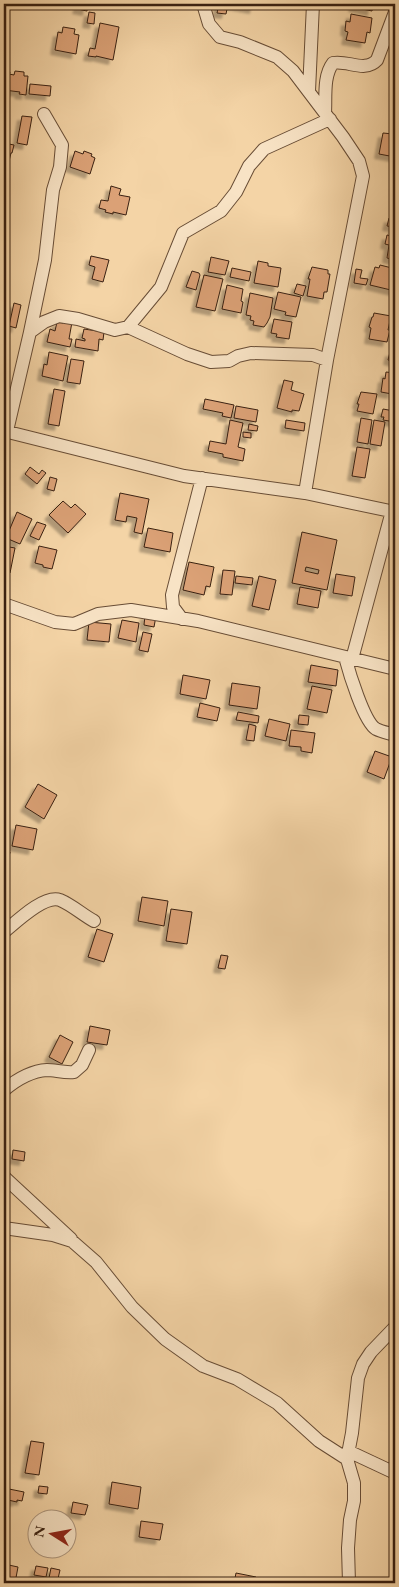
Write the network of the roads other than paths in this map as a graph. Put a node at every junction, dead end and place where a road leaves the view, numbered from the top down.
1 (203, 4) edge
2 (313, 4) edge
3 (395, 12) edge
4 (309, 91) junction
5 (44, 114) dead end
6 (328, 116) junction
7 (128, 326) junction
8 (30, 332) junction
9 (327, 360) junction
10 (5, 431) edge
11 (202, 478) junction
12 (305, 493) junction
13 (394, 511) edge
14 (4, 604) edge
15 (182, 619) junction
16 (348, 658) junction
17 (395, 669) edge
18 (395, 735) edge
19 (94, 920) dead end
20 (4, 932) edge
21 (89, 1050) dead end
22 (4, 1090) edge
23 (4, 1177) edge
24 (4, 1228) edge
25 (72, 1241) junction
26 (395, 1327) edge
27 (348, 1455) junction
28 (395, 1473) edge
29 (349, 1583) edge

1 - 4 street
2 - 4 street
3 - 6 street
4 - 6 street
5 - 8 street
6 - 7 street
6 - 9 street
7 - 8 street
7 - 9 street
8 - 10 street
9 - 12 street
10 - 11 street
11 - 12 street
11 - 15 street
12 - 13 street
13 - 16 street
14 - 15 street
15 - 16 street
16 - 17 street
16 - 18 street
19 - 20 street
21 - 22 street
23 - 25 street
24 - 25 street
25 - 27 street
26 - 27 street
27 - 28 street
27 - 29 street

